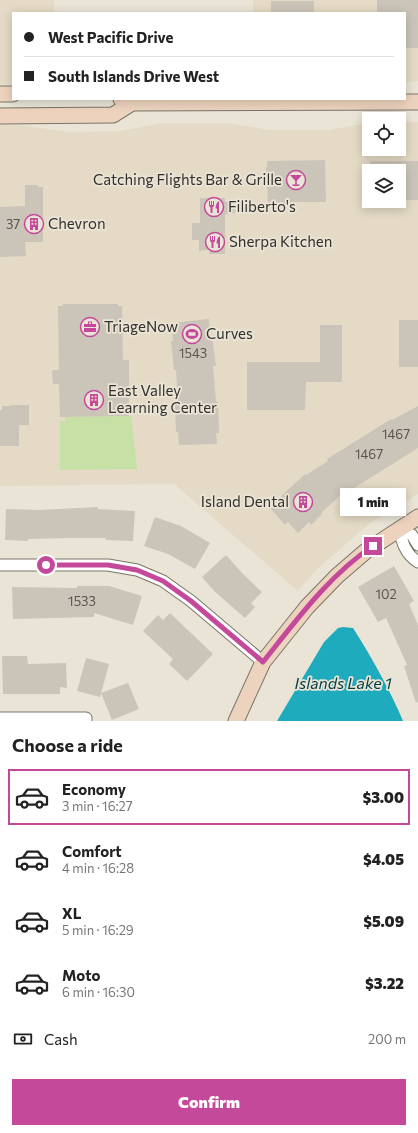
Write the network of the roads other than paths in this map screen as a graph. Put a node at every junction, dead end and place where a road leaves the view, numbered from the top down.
1 (0, 94) edge
2 (12, 94) edge
3 (126, 101) edge
4 (418, 102) edge
5 (0, 116) edge
6 (418, 517) edge
7 (399, 528) junction
8 (418, 544) edge
9 (418, 562) edge
10 (0, 565) edge
11 (263, 662) junction
12 (0, 718) edge
13 (86, 720) edge
14 (236, 721) edge

1 - 2 main road
3 - 4 main road
3 - 5 main road
6 - 7 main road
7 - 8 street
7 - 9 street
7 - 11 main road
10 - 11 street
11 - 14 main road
12 - 13 street

